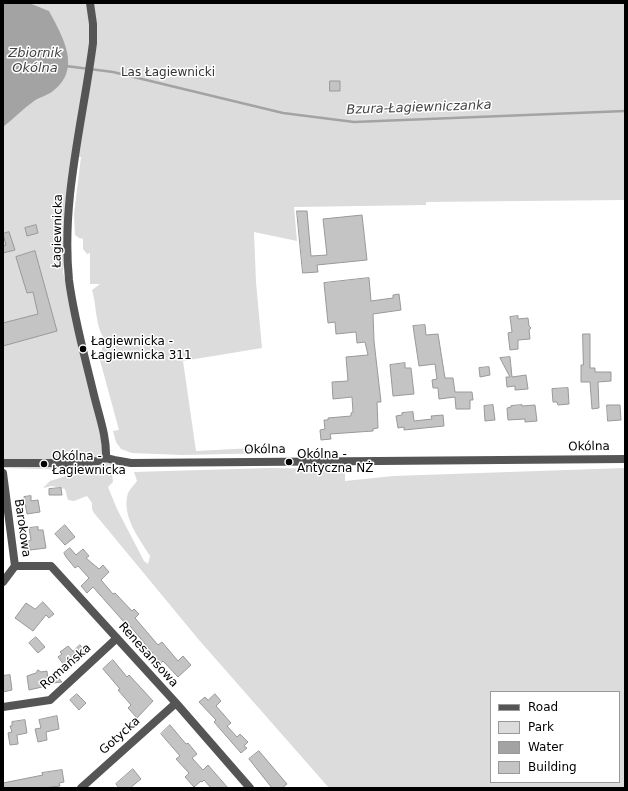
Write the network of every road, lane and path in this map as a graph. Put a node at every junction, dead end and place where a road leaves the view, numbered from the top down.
1 (90, 3) edge
2 (106, 458) junction
3 (625, 459) edge
4 (3, 464) edge
5 (3, 473) edge
6 (15, 566) junction
7 (3, 582) edge
8 (117, 638) junction
9 (176, 703) junction
10 (3, 707) edge
11 (81, 788) edge
12 (250, 788) edge

1 - 2 street, Łagiewnicka
2 - 3 street, Okólna
2 - 4 street, Okólna
5 - 6 street, Barokowa
6 - 7 street, Barokowa
6 - 8 street, Renesansowa
8 - 9 street, Renesansowa
8 - 10 street, Romańska
9 - 11 street, Gotycka
9 - 12 street, Renesansowa

